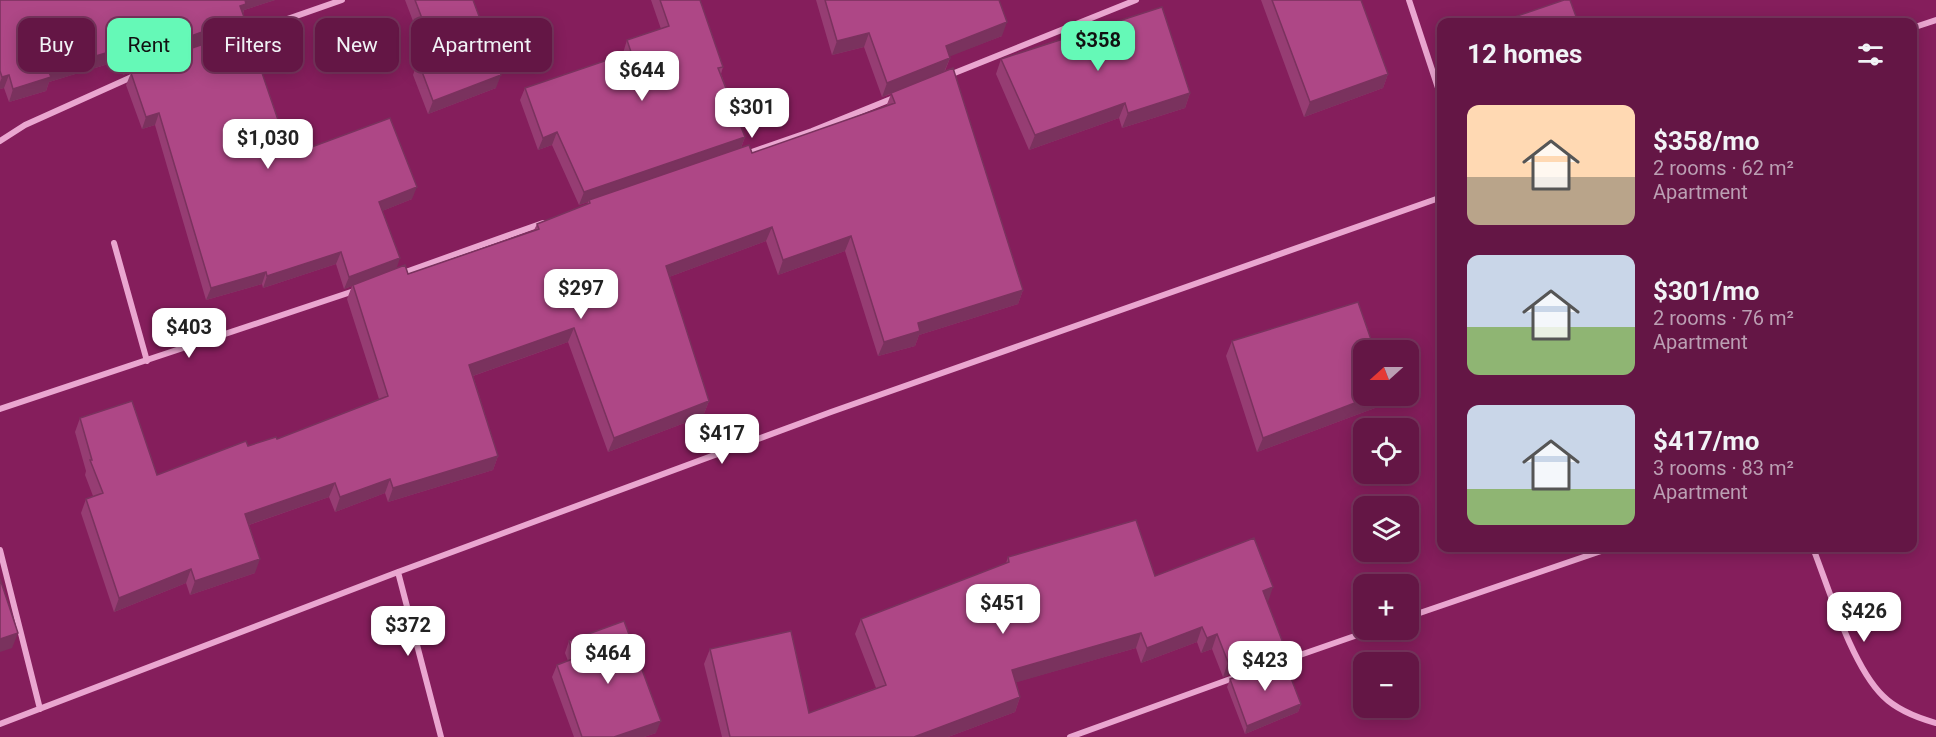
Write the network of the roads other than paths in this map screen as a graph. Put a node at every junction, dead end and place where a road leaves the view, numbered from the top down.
1 (342, 0) edge
2 (1136, 0) edge
3 (1409, 0) edge
4 (290, 18) edge
5 (1936, 20) edge
6 (1917, 26) edge
7 (142, 73) edge
8 (941, 79) edge
9 (1437, 85) edge
10 (909, 92) edge
11 (0, 141) edge
12 (734, 158) edge
13 (1437, 199) edge
14 (556, 218) edge
15 (114, 243) dead end
16 (392, 277) edge
17 (360, 290) edge
18 (147, 361) junction
19 (0, 409) edge
20 (0, 550) edge
21 (1598, 552) edge
22 (1815, 552) edge
23 (398, 572) junction
24 (1419, 613) edge
25 (1353, 637) edge
26 (1273, 664) edge
27 (1240, 676) edge
28 (40, 709) junction
29 (1936, 723) edge
30 (0, 724) edge
31 (441, 737) edge
32 (1070, 737) edge

1 - 4 street
2 - 8 street
3 - 9 street
5 - 6 street
7 - 11 street
10 - 12 street
13 - 23 street
14 - 16 street
15 - 18 street
17 - 18 street
18 - 19 street
20 - 28 street
21 - 24 street
22 - 29 street
23 - 28 street
23 - 31 street
25 - 26 street
27 - 32 street
28 - 30 street

